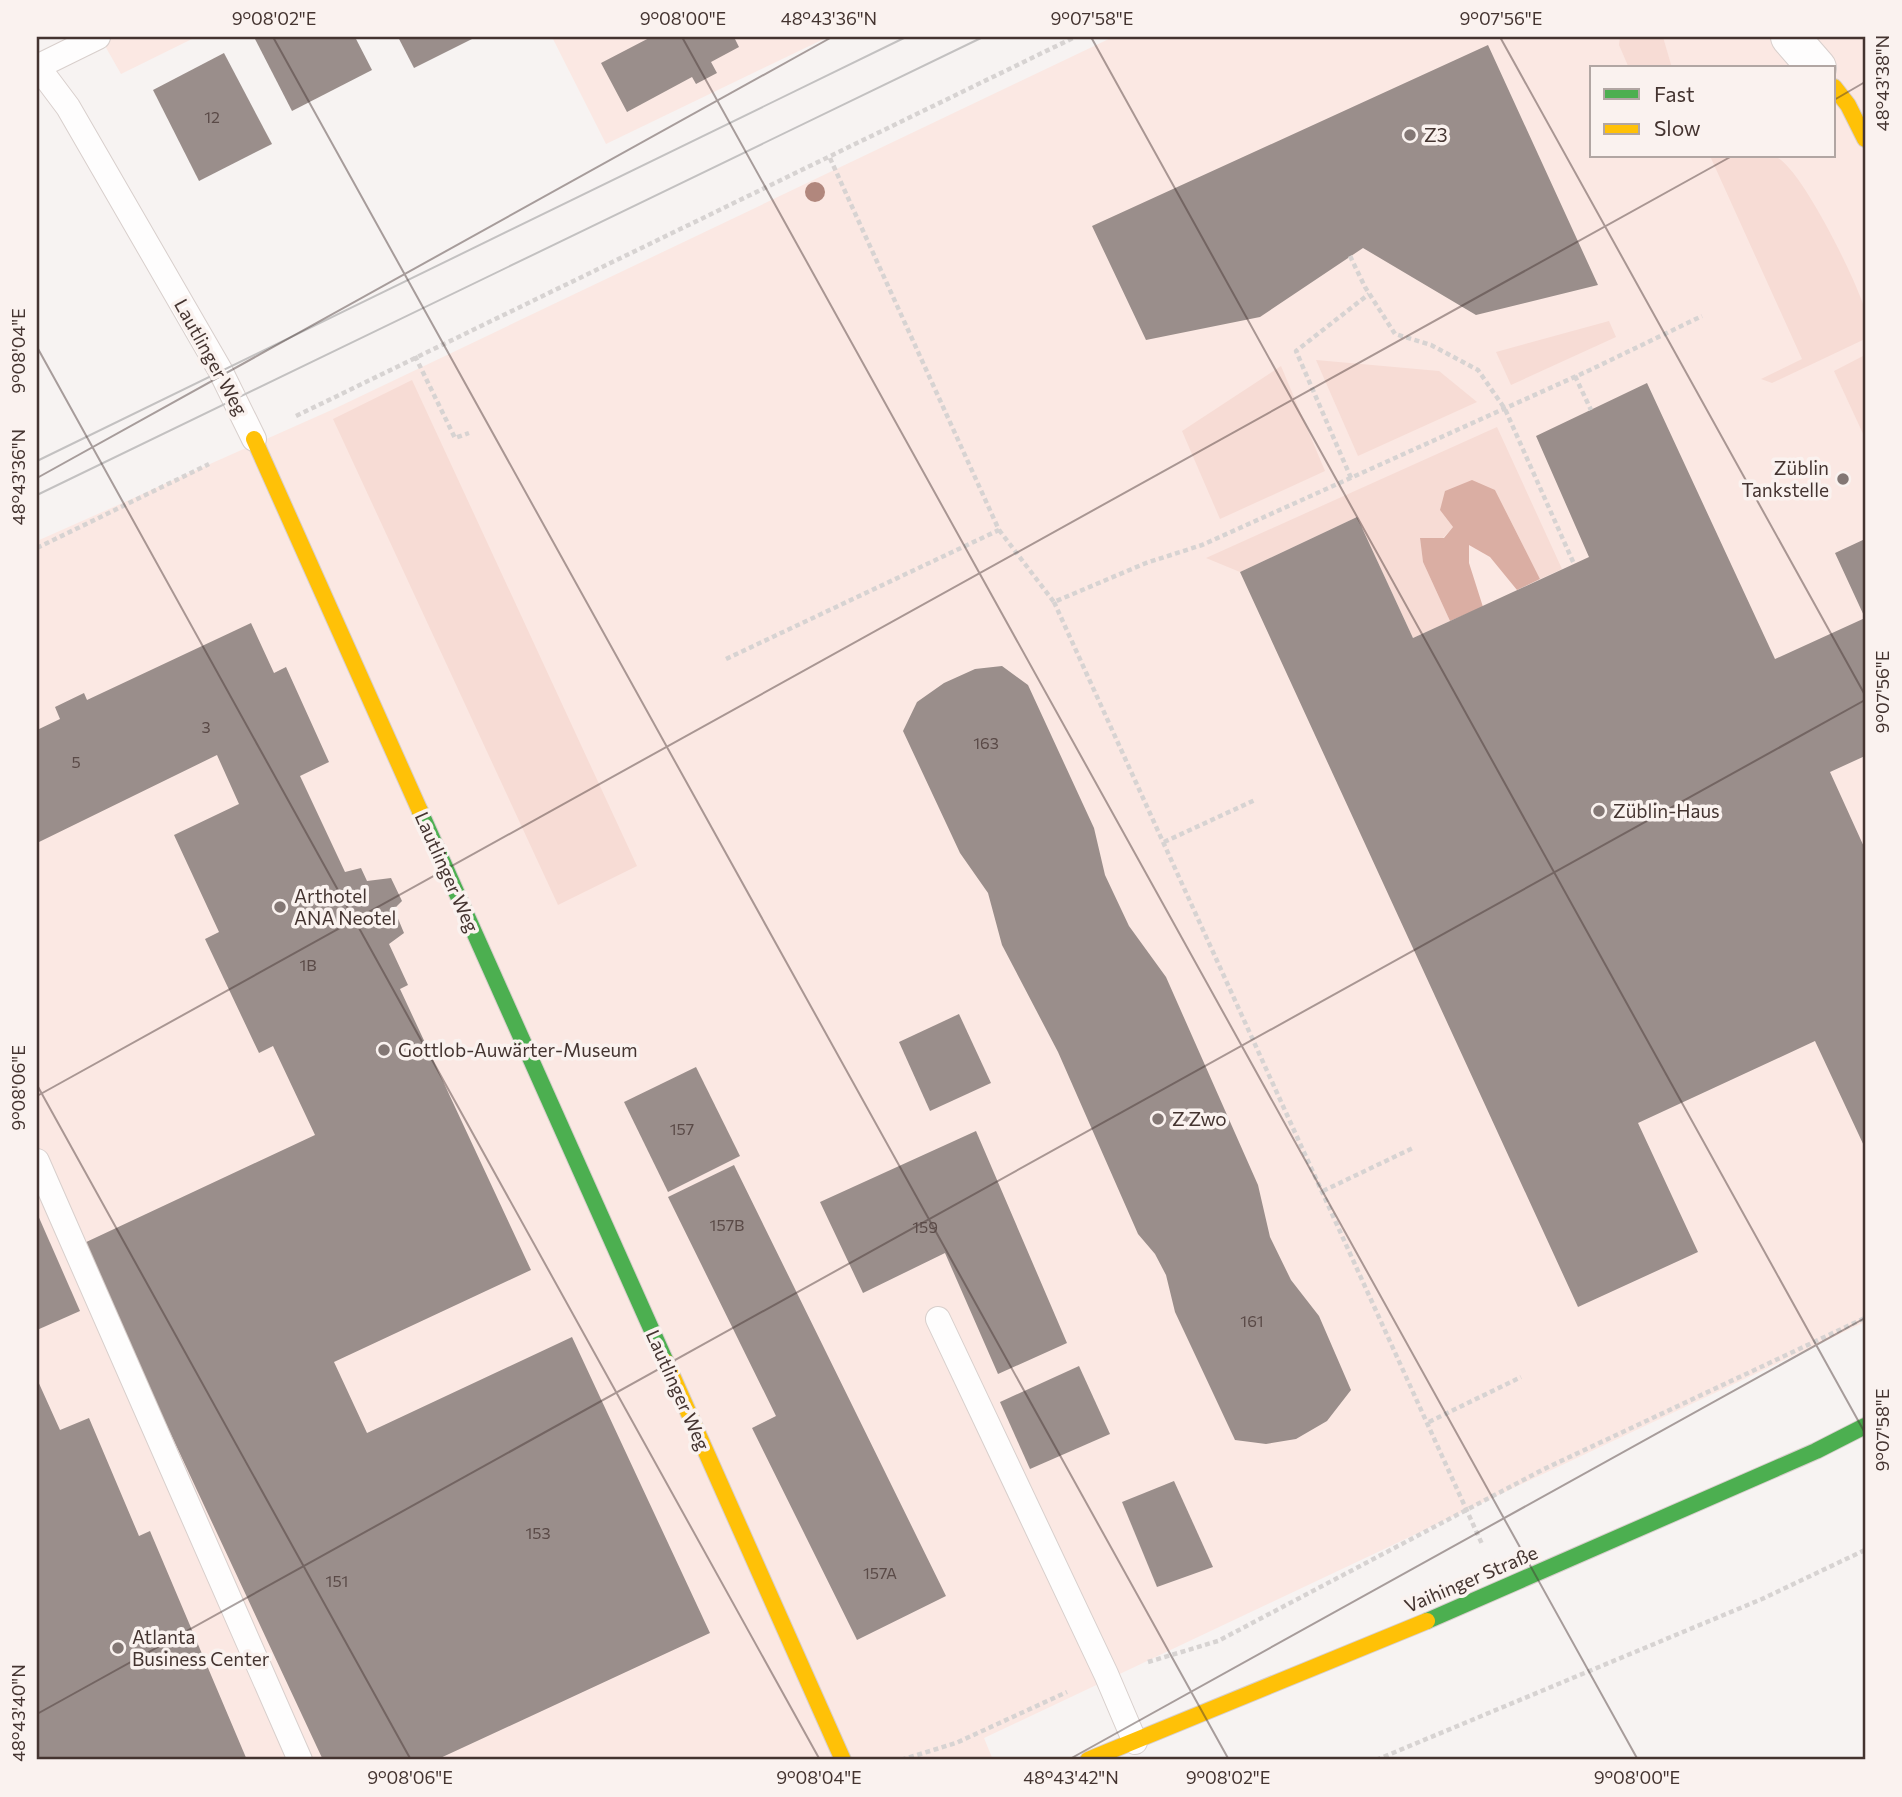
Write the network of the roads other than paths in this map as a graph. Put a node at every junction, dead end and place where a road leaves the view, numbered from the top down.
1 (98, 37) edge
2 (1790, 37) edge
3 (1815, 66) edge
4 (37, 67) edge
5 (1836, 90) edge
6 (1865, 139) edge
7 (254, 439) joint
8 (37, 1161) edge
9 (938, 1319) dead end
10 (1865, 1426) edge
11 (1135, 1742) junction
12 (300, 1760) edge
13 (843, 1760) edge
14 (1088, 1760) edge

1 - 4 lane, Lautlinger Weg
2 - 3 street
4 - 7 lane, Lautlinger Weg
5 - 6 street
7 - 13 street, Lautlinger Weg
8 - 12 lane
9 - 11 lane
10 - 11 street, Vaihinger Straße
11 - 14 street, Vaihinger Straße

